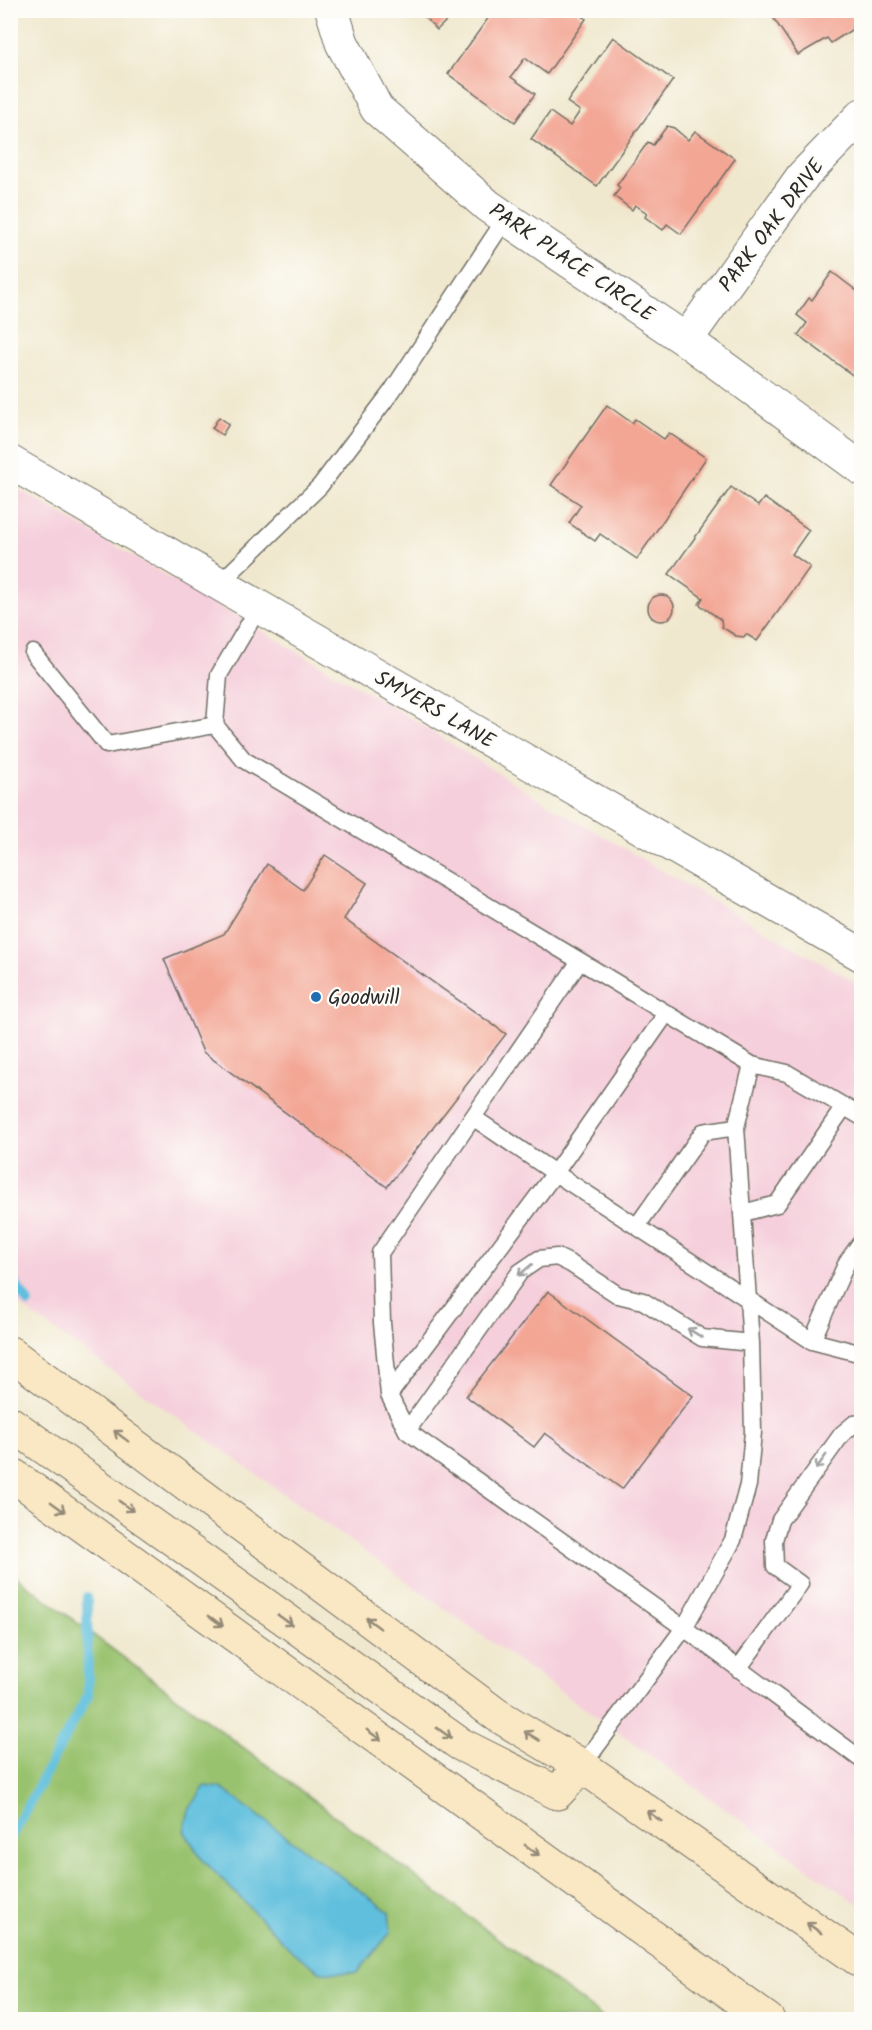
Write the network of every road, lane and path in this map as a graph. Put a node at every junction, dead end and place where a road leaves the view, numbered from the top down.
1 (332, 10) edge
2 (861, 115) edge
3 (506, 218) junction
4 (686, 340) junction
5 (10, 462) edge
6 (861, 469) edge
7 (219, 584) junction
8 (259, 607) junction
9 (33, 653) dead end
10 (215, 724) junction
11 (861, 955) edge
12 (580, 961) junction
13 (666, 1014) junction
14 (752, 1065) junction
15 (844, 1107) junction
16 (861, 1117) edge
17 (474, 1118) junction
18 (736, 1128) junction
19 (555, 1173) junction
20 (743, 1214) junction
21 (637, 1226) junction
22 (861, 1241) edge
23 (747, 1298) junction
24 (812, 1341) junction
25 (752, 1343) junction
26 (10, 1353) edge
27 (861, 1354) edge
28 (10, 1380) edge
29 (389, 1395) junction
30 (10, 1423) edge
31 (861, 1423) edge
32 (407, 1431) junction
33 (10, 1473) edge
34 (219, 1508) junction
35 (684, 1628) junction
36 (738, 1669) junction
37 (861, 1760) edge
38 (582, 1766) junction
39 (861, 1962) edge
40 (768, 2019) edge

1 - 3 street, PARK PLACE CIRCLE
2 - 4 street, PARK OAK DRIVE
3 - 4 street, PARK PLACE CIRCLE
3 - 7 lane
4 - 6 street, PARK PLACE CIRCLE
5 - 7 street, SMYERS LANE
7 - 8 street, SMYERS LANE
8 - 10 lane
8 - 11 street, SMYERS LANE
9 - 10 lane
10 - 12 lane
12 - 13 lane
12 - 17 lane
13 - 14 lane
13 - 19 lane
14 - 15 lane
14 - 18 lane
15 - 16 lane
15 - 20 lane
17 - 19 lane
17 - 29 lane
18 - 20 lane
18 - 21 lane
19 - 21 lane
19 - 29 lane
20 - 23 lane
21 - 23 lane
22 - 24 lane
23 - 24 lane
23 - 25 lane
24 - 27 lane
25 -> 32 lane
25 - 35 lane
34 -> 26 main road
28 - 34 main road
29 - 32 lane
30 -> 38 main road
31 -> 36 lane
32 - 35 lane
33 -> 40 main road
38 -> 34 main road
35 - 36 lane
35 - 38 lane
36 - 37 lane
39 -> 38 main road

